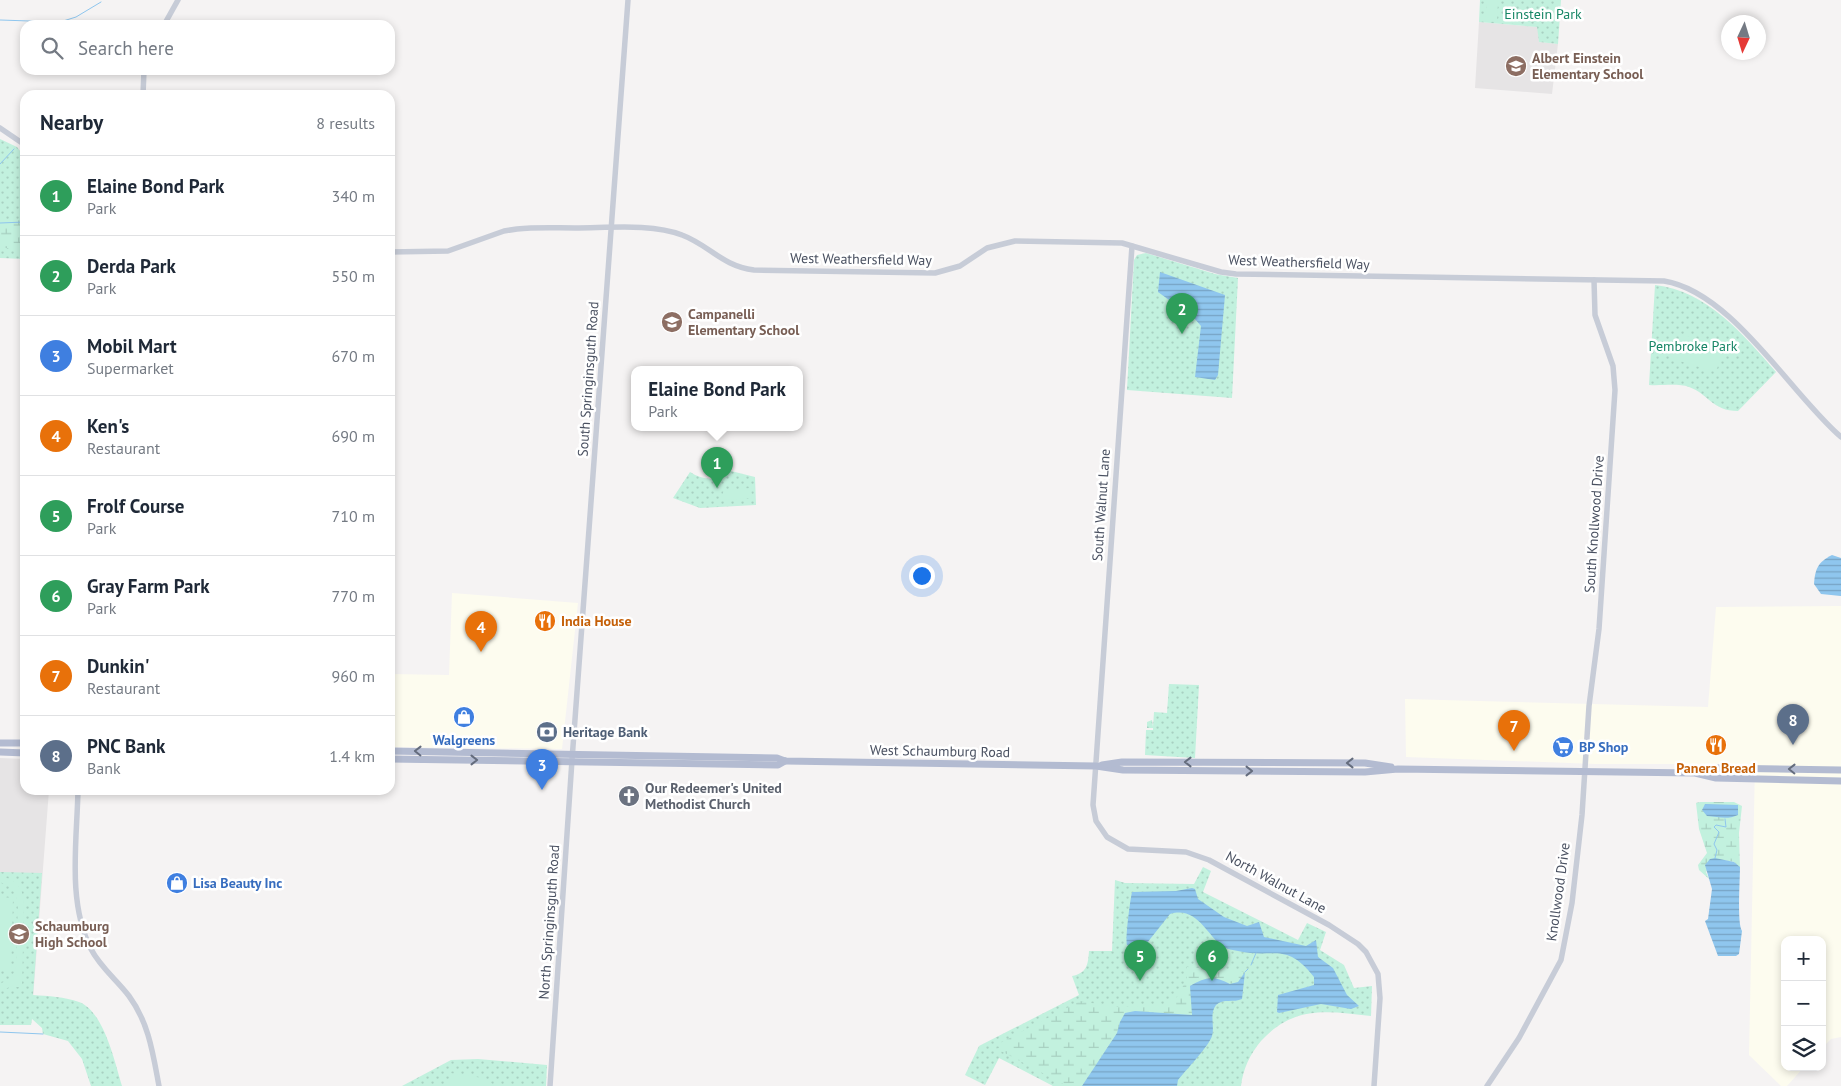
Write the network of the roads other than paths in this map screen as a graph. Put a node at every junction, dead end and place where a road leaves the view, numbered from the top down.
1 (178, 0) edge
2 (628, 0) edge
3 (167, 20) edge
4 (144, 75) edge
5 (143, 90) edge
6 (0, 128) edge
7 (20, 142) edge
8 (611, 228) junction
9 (1132, 246) junction
10 (395, 252) edge
11 (1594, 280) junction
12 (1841, 437) edge
13 (0, 743) edge
14 (20, 744) edge
15 (395, 751) edge
16 (0, 752) edge
17 (20, 753) edge
18 (572, 757) junction
19 (395, 759) edge
20 (1096, 766) junction
21 (1820, 770) junction
22 (1841, 770) edge
23 (1584, 772) junction
24 (1695, 773) junction
25 (1818, 781) junction
26 (1841, 781) edge
27 (78, 795) edge
28 (159, 1086) edge
29 (550, 1086) edge
30 (1374, 1086) edge
31 (1487, 1086) edge

1 - 3 street
2 - 8 street, South Springinsguth Road
4 - 5 street
6 - 7 street
8 - 9 street, West Weathersfield Way
8 - 10 street, West Weathersfield Way
8 - 18 street, South Springinsguth Road
9 - 11 street, West Weathersfield Way
9 - 20 street, South Walnut Lane
11 - 12 street, West Weathersfield Way
11 - 23 street, South Knollwood Drive
13 - 14 main road
18 -> 15 main road, West Schaumburg Road
16 - 17 main road
19 -> 18 main road, West Schaumburg Road
18 - 20 main road, West Schaumburg Road
18 - 29 street, North Springinsguth Road
20 - 23 main road, West Schaumburg Road
20 - 30 street, North Walnut Lane
21 - 22 main road, West Schaumburg Road
21 -> 24 main road, West Schaumburg Road
21 - 25 main road
23 - 24 main road, West Schaumburg Road
23 - 31 street, Knollwood Drive
24 - 25 main road, West Schaumburg Road
25 - 26 main road, West Schaumburg Road
27 - 28 street

